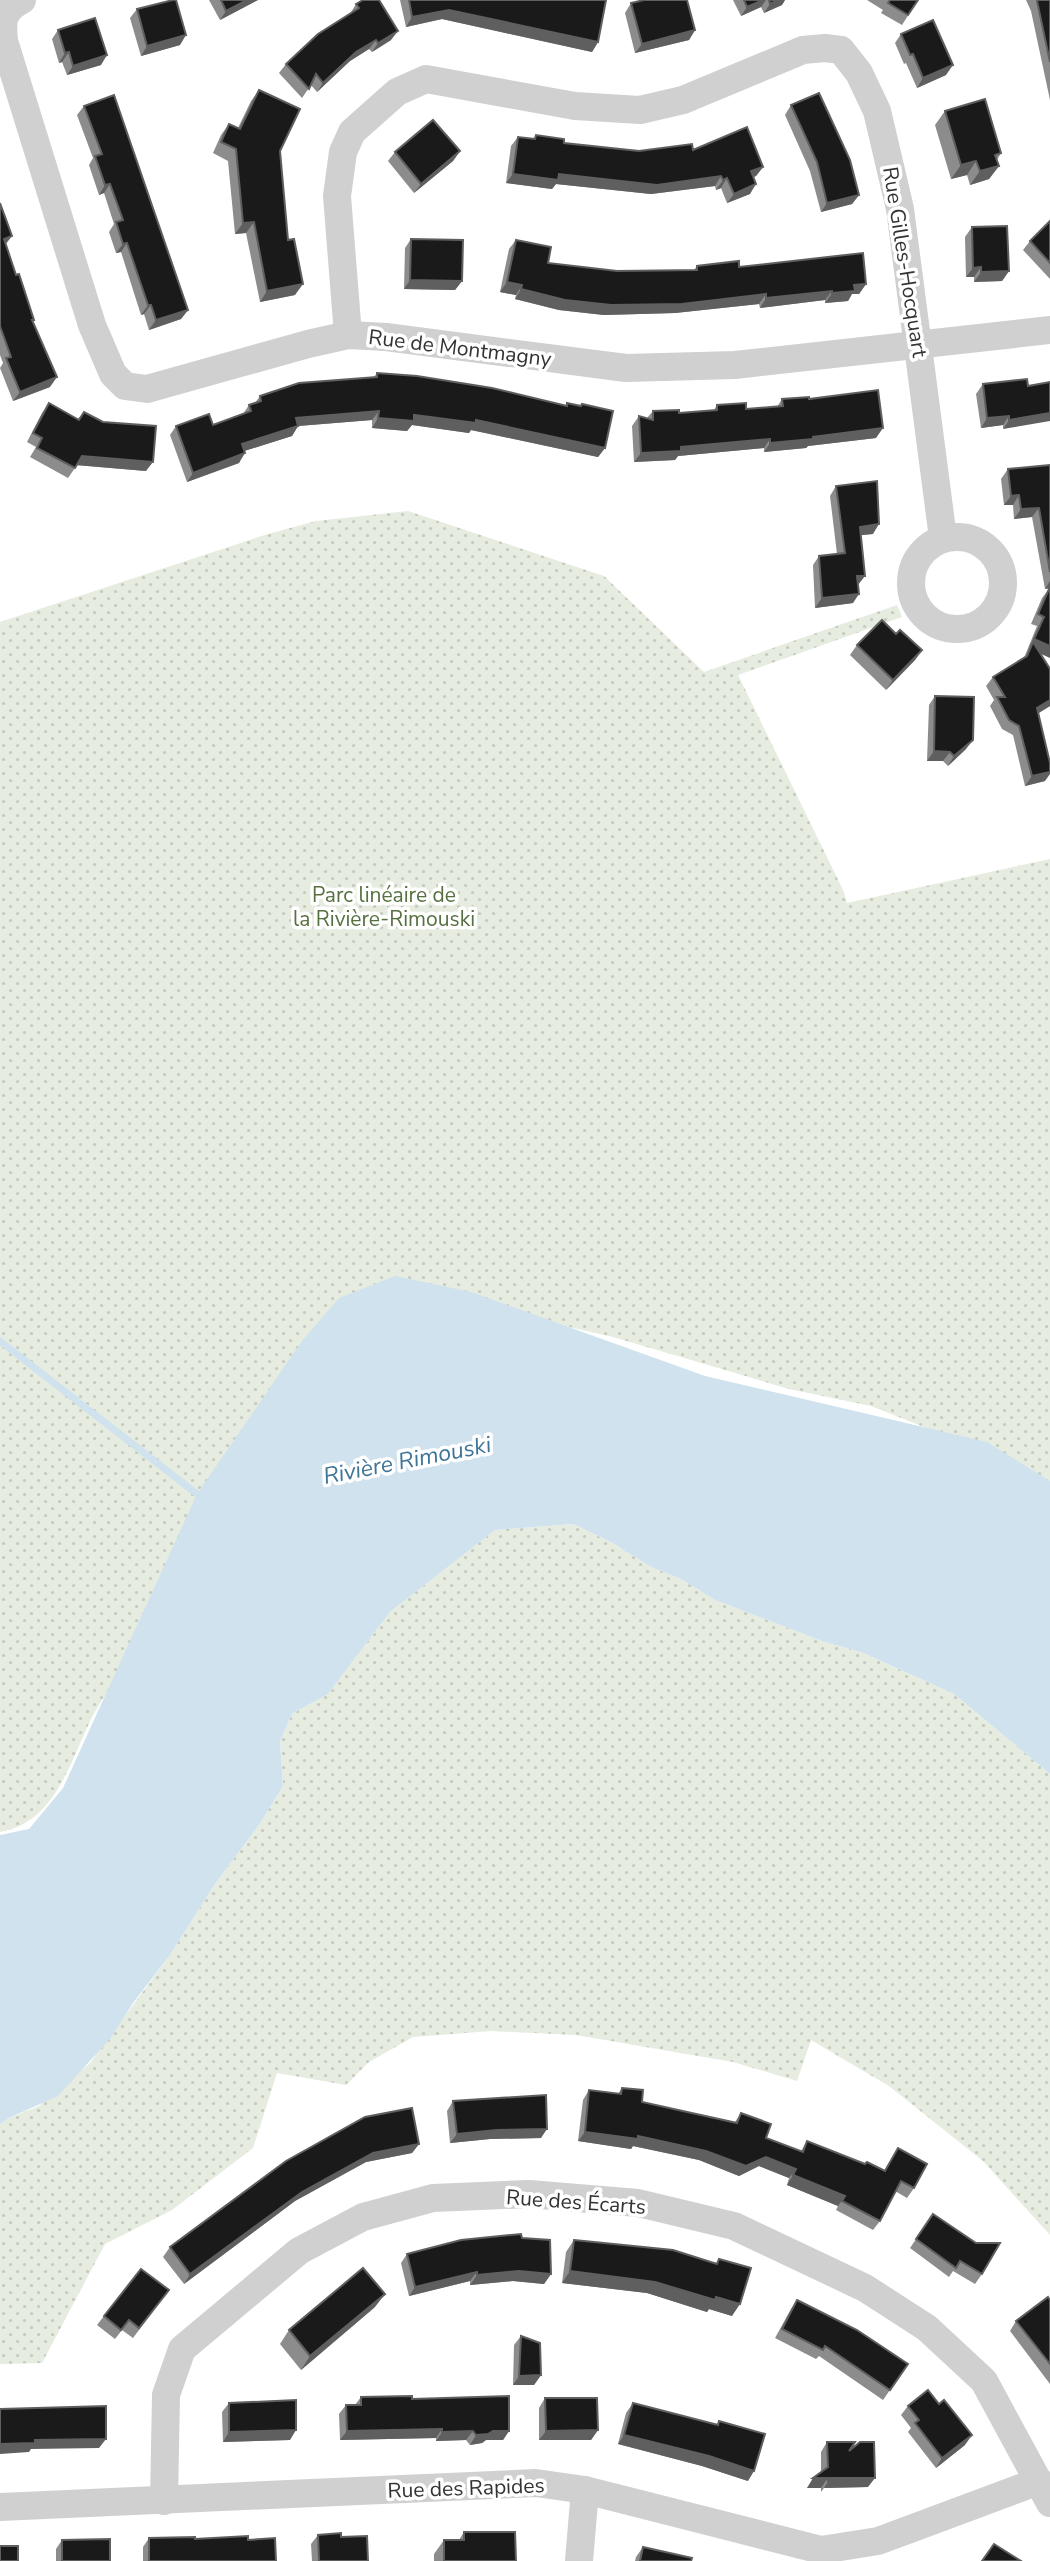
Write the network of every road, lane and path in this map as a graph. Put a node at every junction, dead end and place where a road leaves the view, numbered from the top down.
1 (23, 0) edge
2 (1050, 330) edge
3 (348, 335) junction
4 (918, 345) junction
5 (943, 538) dead end
6 (585, 2490) junction
7 (1045, 2492) edge
8 (164, 2501) junction
9 (0, 2507) edge
10 (822, 2555) edge
11 (579, 2561) edge

1 - 3 street, Rue de Montmagny
2 - 4 street, Rue de Montmagny
3 - 4 street, Rue de Montmagny
3 - 4 street, Rue Gilles-Hocquart
4 - 5 street, Rue Gilles-Hocquart
6 - 8 street, Rue des Rapides
6 - 10 street, Rue des Rapides
6 - 11 street
7 - 8 street, Rue des Écarts
7 - 10 street, Rue des Rapides
8 - 9 street, Rue des Rapides

